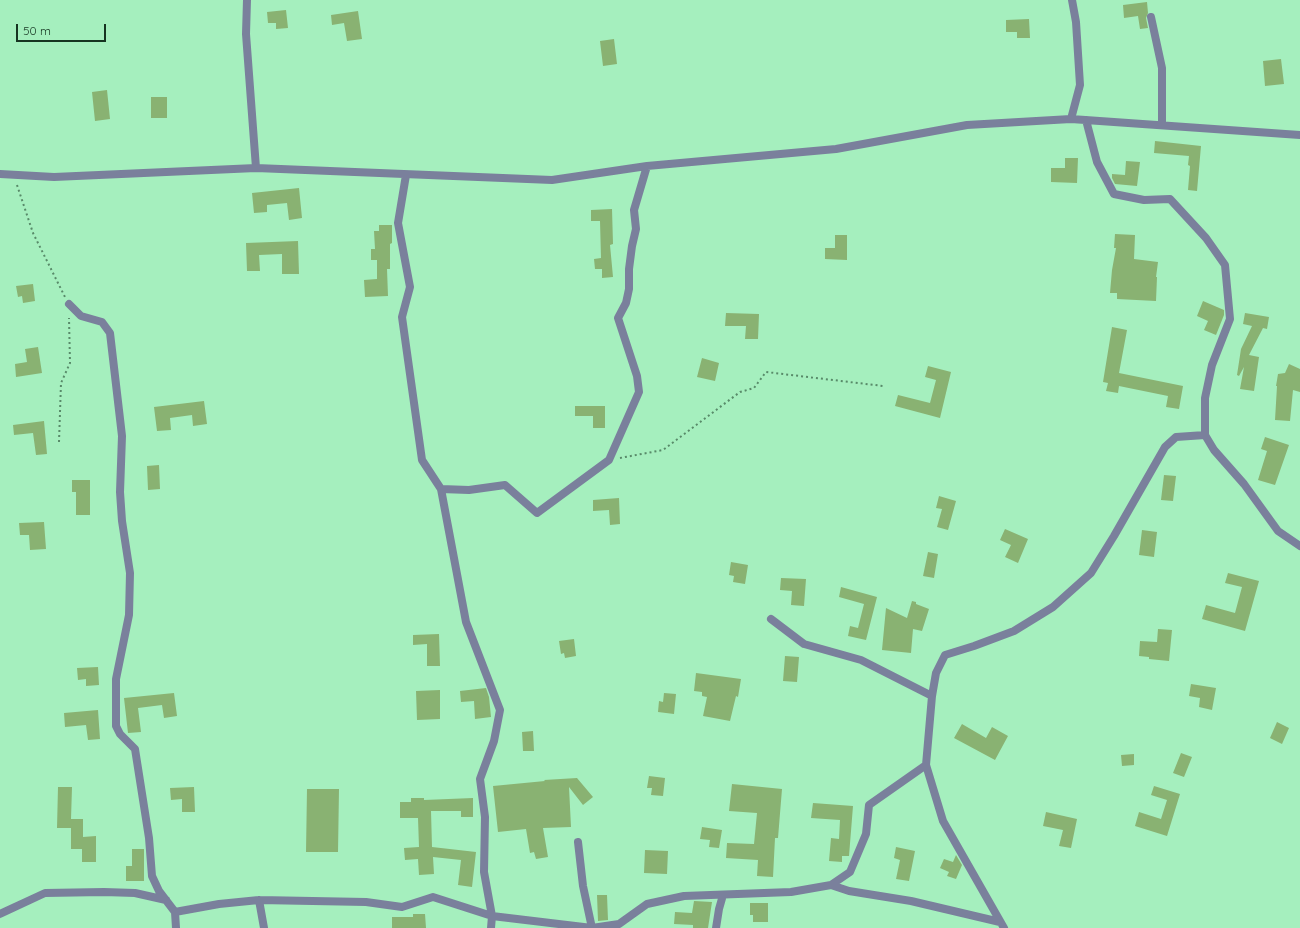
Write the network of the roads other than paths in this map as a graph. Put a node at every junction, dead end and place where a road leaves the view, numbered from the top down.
1 (247, 0) edge
2 (1072, 0) edge
3 (1151, 17) dead end
4 (1072, 119) junction
5 (1086, 120) junction
6 (1162, 125) junction
7 (1300, 135) edge
8 (647, 166) junction
9 (256, 168) junction
10 (0, 174) edge
11 (406, 175) junction
12 (69, 304) road end
13 (1205, 435) junction
14 (441, 489) junction
15 (1300, 546) edge
16 (771, 619) dead end
17 (932, 696) junction
18 (926, 765) junction
19 (578, 842) dead end
20 (831, 885) junction
21 (723, 895) junction
22 (166, 900) junction
23 (259, 900) junction
24 (176, 912) junction
25 (0, 914) edge
26 (492, 916) junction
27 (1002, 925) edge
28 (176, 928) edge
29 (264, 928) edge
30 (490, 928) edge
31 (592, 928) edge
32 (716, 928) edge

1 - 9 street
2 - 4 street
3 - 6 street
4 - 5 street
4 - 8 street
5 - 6 street
5 - 13 street
6 - 7 street
8 - 11 street
8 - 14 street
9 - 10 street
9 - 11 street
11 - 14 street
12 - 22 street
13 - 15 street
13 - 17 street
14 - 26 street
16 - 17 street
17 - 18 street
18 - 20 street
18 - 27 street
19 - 31 street
20 - 21 street
20 - 27 street
21 - 31 street
21 - 32 street
22 - 24 street
22 - 25 street
23 - 24 street
23 - 26 street
23 - 29 street
24 - 28 street
26 - 30 street
26 - 31 street

